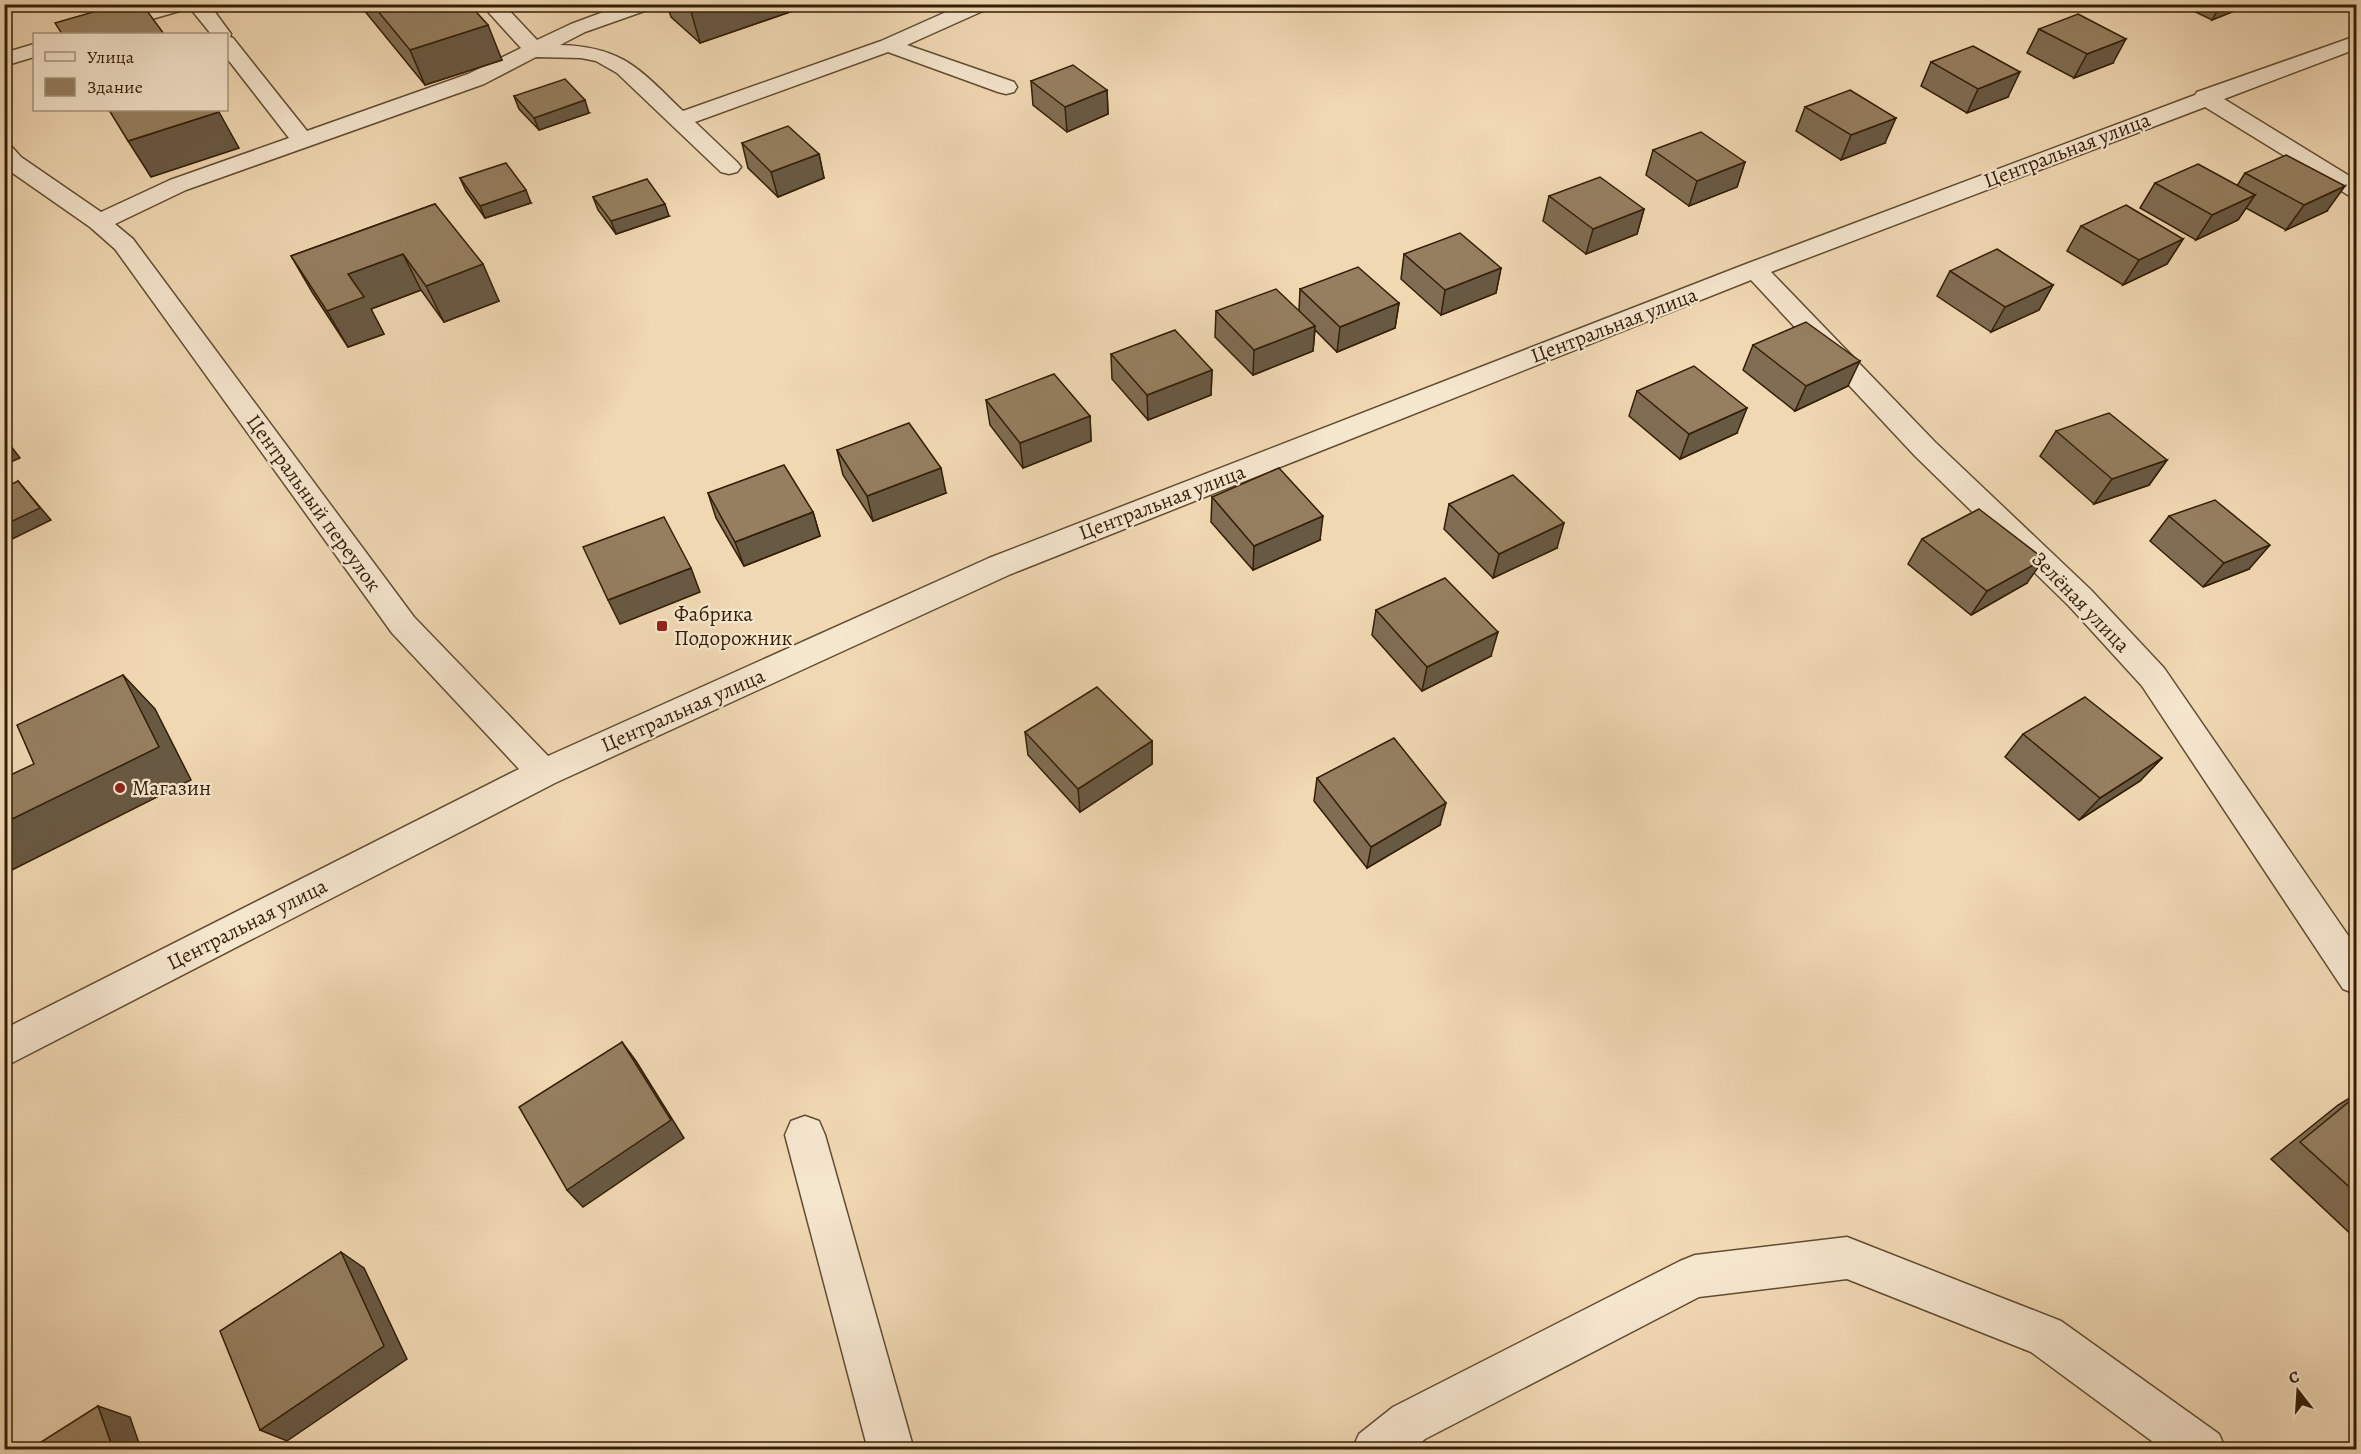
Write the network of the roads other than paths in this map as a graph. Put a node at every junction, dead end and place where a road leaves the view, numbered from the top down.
1 (183, 4) edge
2 (198, 4) edge
3 (491, 4) edge
4 (646, 4) edge
5 (978, 6) edge
6 (82, 33) edge
7 (220, 33) edge
8 (2356, 42) edge
9 (228, 45) edge
10 (888, 45) junction
11 (33, 50) edge
12 (535, 51) junction
13 (4, 60) edge
14 (1006, 87) dead end
15 (2205, 98) junction
16 (679, 120) junction
17 (302, 140) junction
18 (4, 152) edge
19 (729, 167) dead end
20 (2356, 190) edge
21 (99, 222) junction
22 (1755, 269) junction
23 (543, 773) junction
24 (2356, 977) edge
25 (4, 1049) edge
26 (806, 1135) dead end
27 (891, 1449) edge
28 (1375, 1449) edge
29 (2203, 1449) edge

1 - 6 street
2 - 7 street
3 - 12 street
4 - 12 street
5 - 10 street
8 - 15 street, Центральная улица
9 - 17 street
10 - 14 street
10 - 16 street
11 - 13 street
12 - 16 street
12 - 17 street
15 - 20 street
15 - 22 street, Центральная улица
16 - 19 street
17 - 21 street
18 - 21 street, Центральный переулок
21 - 23 street, Центральный переулок
22 - 23 street, Центральная улица
22 - 24 street, Зелёная улица
23 - 25 street, Центральная улица
26 - 27 street
28 - 29 street

